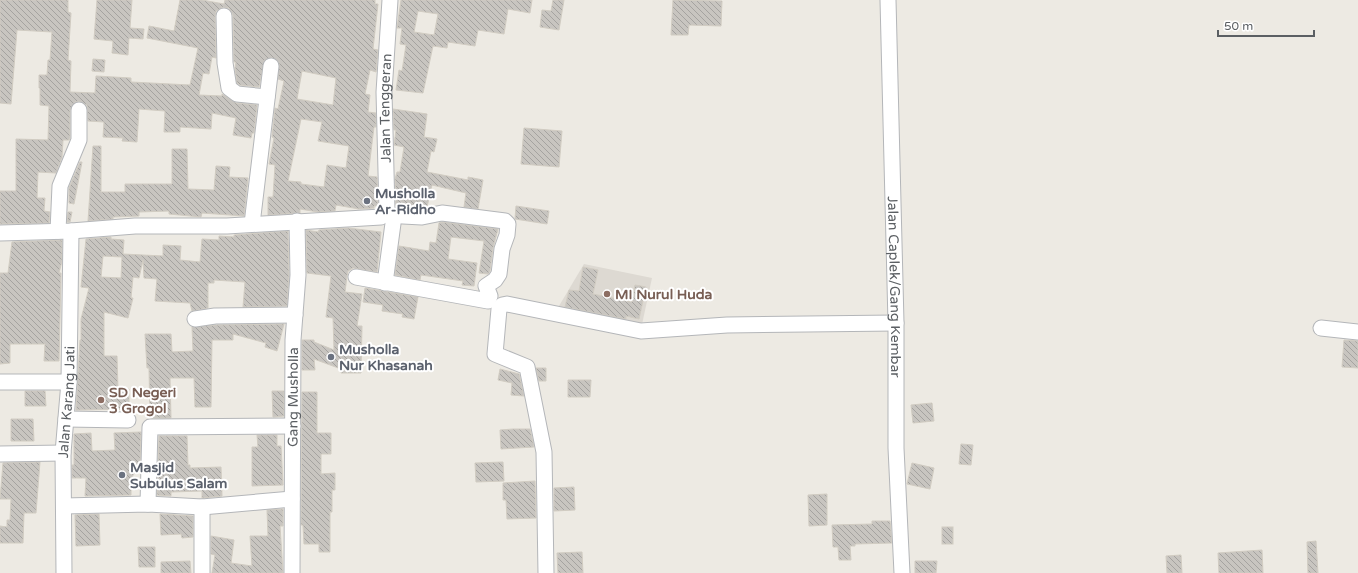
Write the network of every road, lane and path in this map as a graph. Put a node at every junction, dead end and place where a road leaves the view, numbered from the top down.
1 (390, 0) edge
2 (888, 0) edge
3 (224, 16) dead end
4 (271, 66) dead end
5 (267, 97) junction
6 (79, 110) dead end
7 (389, 216) junction
8 (296, 221) junction
9 (252, 224) junction
10 (65, 231) junction
11 (0, 233) edge
12 (356, 277) dead end
13 (384, 283) junction
14 (295, 315) junction
15 (195, 319) dead end
16 (896, 323) junction
17 (1321, 328) dead end
18 (1358, 332) edge
19 (0, 382) edge
20 (69, 382) junction
21 (66, 419) junction
22 (128, 420) dead end
23 (293, 426) junction
24 (63, 453) junction
25 (0, 454) edge
26 (292, 499) junction
27 (148, 504) junction
28 (64, 506) junction
29 (202, 507) junction
30 (902, 566) edge
31 (64, 573) edge
32 (202, 573) edge
33 (292, 573) edge
34 (546, 573) edge
35 (894, 573) edge

1 - 7 street, Jalan Tenggeran
2 - 16 street, Jalan Caplek/Gang Kembar
3 - 5 street
4 - 5 street
5 - 9 street
6 - 10 street, Jalan Karang Jati
7 - 8 street
7 - 13 street, Jalan Tenggeran
7 - 13 street
8 - 9 street
8 - 14 street, Gang Musholla
9 - 10 street
10 - 11 street
10 - 20 street, Jalan Karang Jati
12 - 13 street
14 - 15 street
14 - 23 street, Gang Musholla
16 - 30 street, Jalan Caplek/Gang Kembar
16 - 34 street
17 - 18 street
19 - 20 street
20 - 21 street, Jalan Karang Jati
21 - 22 street
21 - 24 street, Jalan Karang Jati
23 - 26 street, Gang Musholla
23 - 27 street
24 - 25 street
24 - 28 street, Jalan Karang Jati
26 - 29 street
26 - 33 street, Gang Musholla
27 - 28 street
27 - 29 street
28 - 31 street, Jalan Karang Jati
29 - 32 street
30 - 35 street

